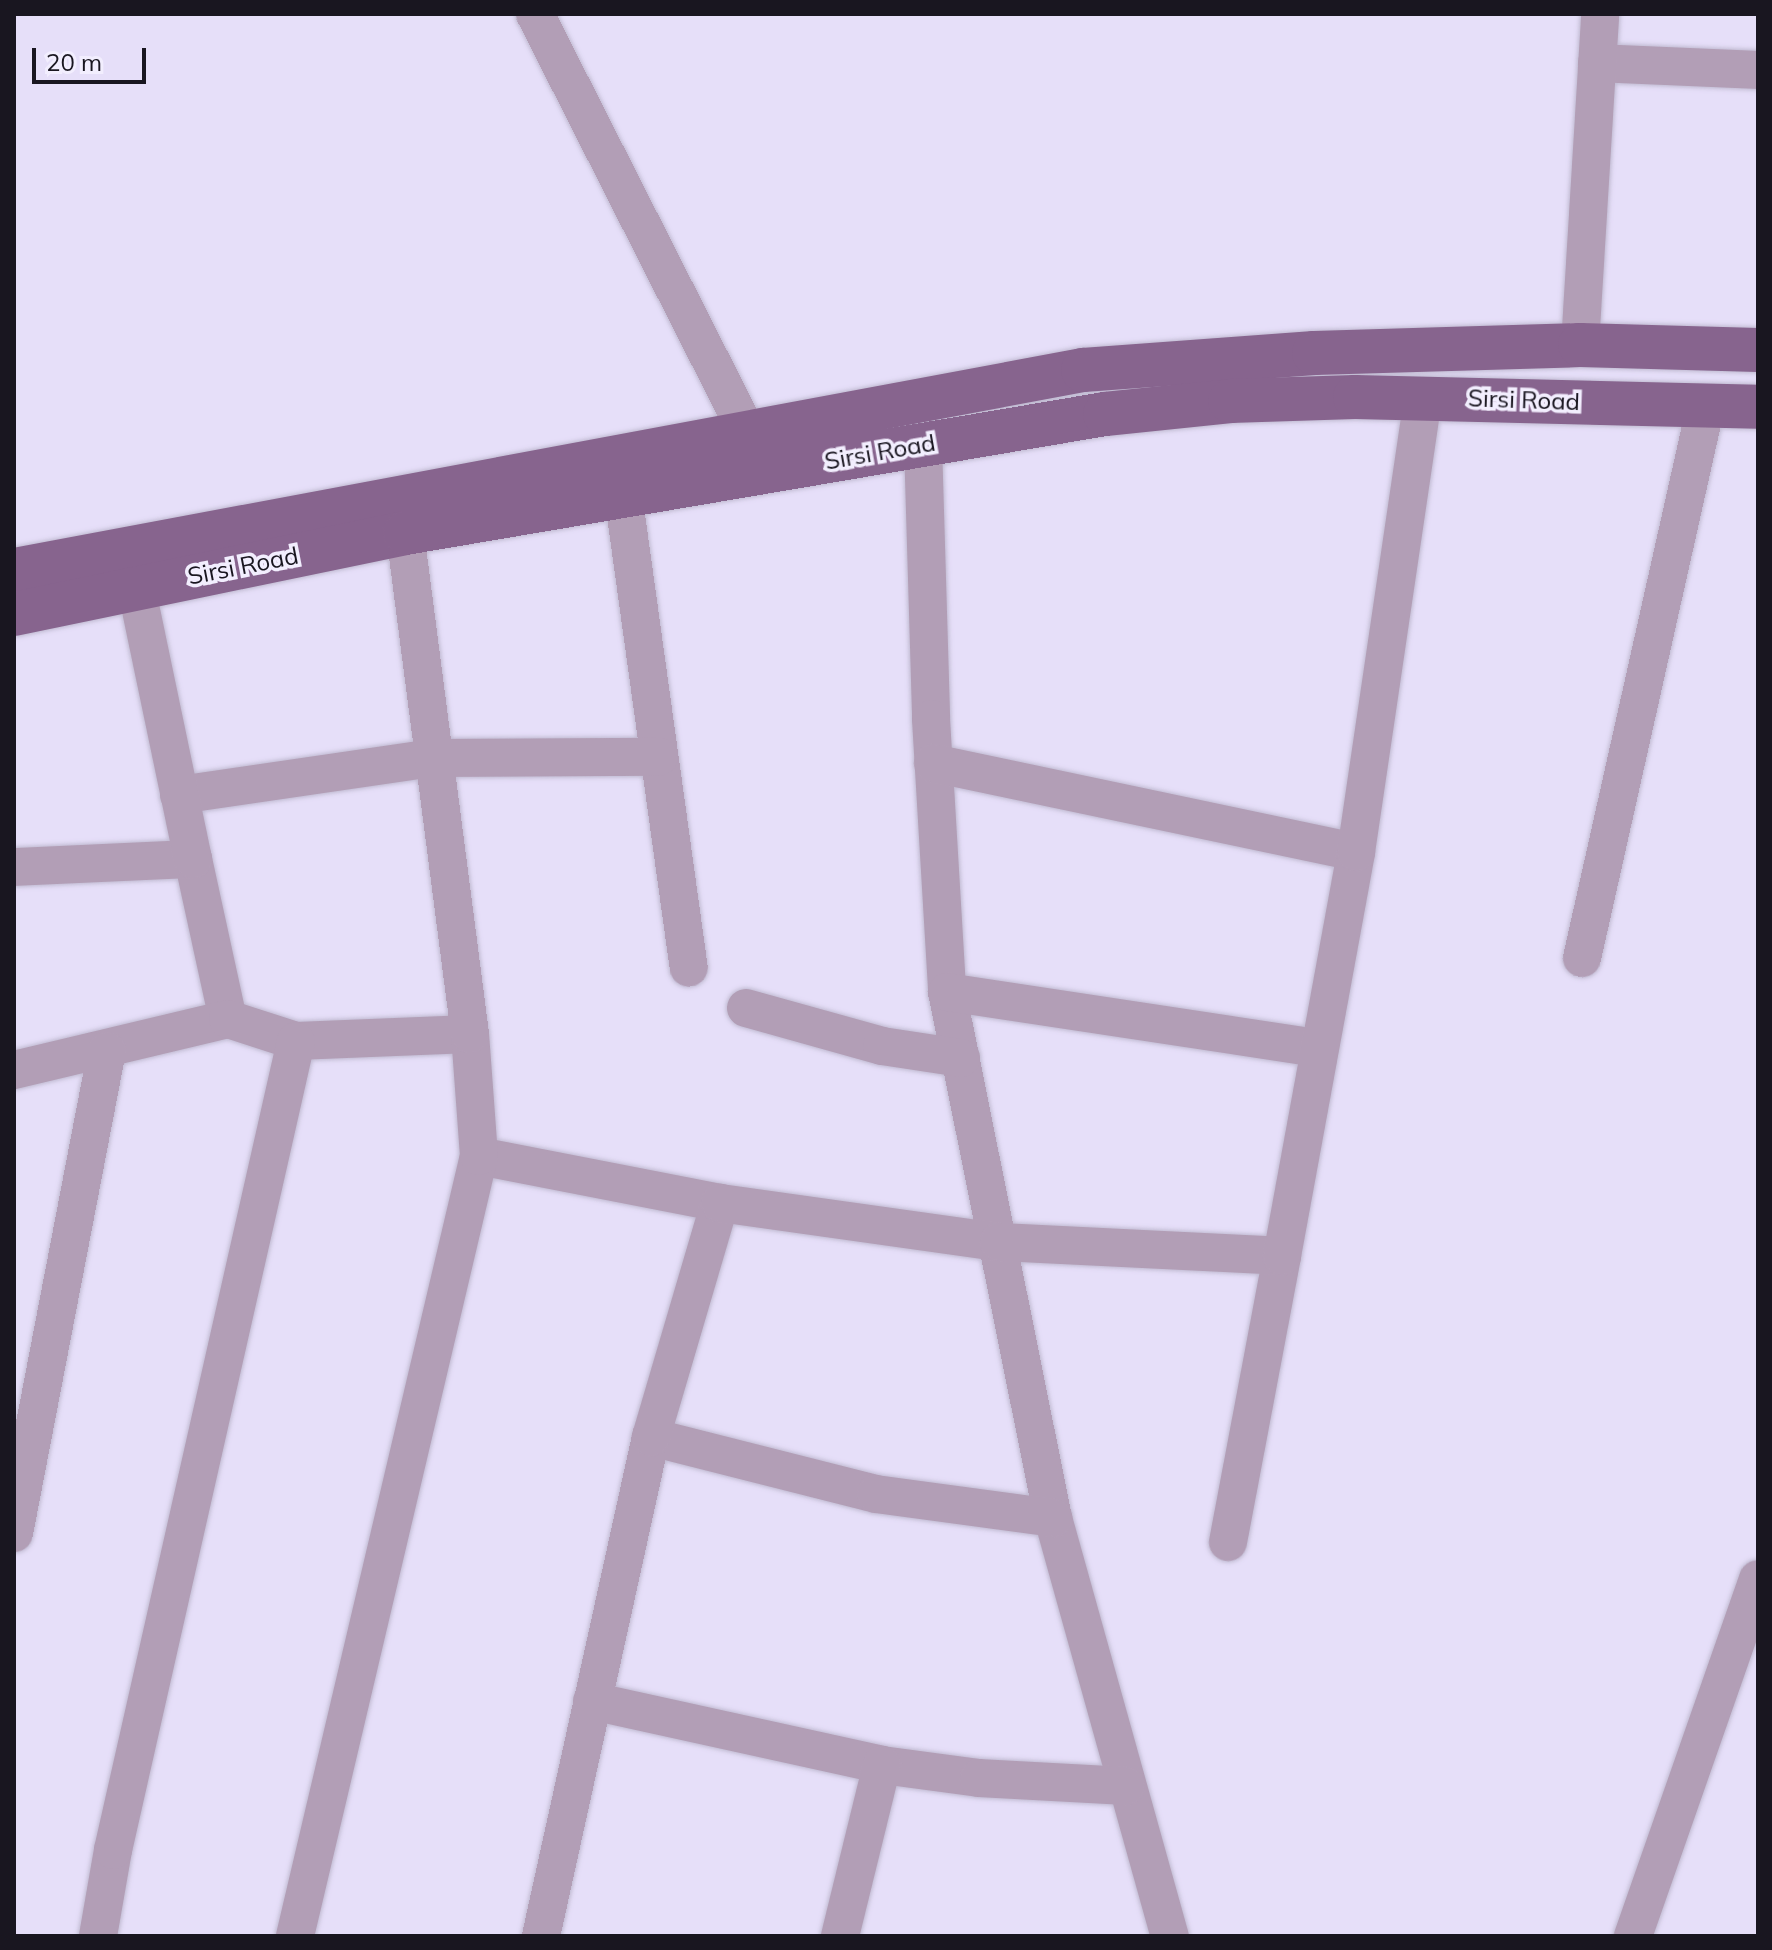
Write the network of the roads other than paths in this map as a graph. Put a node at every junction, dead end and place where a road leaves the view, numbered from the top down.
1 (535, 14) edge
2 (1600, 14) edge
3 (1597, 63) junction
4 (1758, 70) edge
5 (1580, 345) junction
6 (1758, 350) edge
7 (1423, 397) junction
8 (1706, 405) junction
9 (1758, 407) edge
10 (923, 444) junction
11 (756, 449) junction
12 (623, 494) junction
13 (405, 533) junction
14 (14, 570) edge
15 (136, 587) junction
16 (14, 614) edge
17 (659, 757) junction
18 (434, 758) junction
19 (933, 763) junction
20 (179, 795) junction
21 (1356, 852) junction
22 (193, 859) junction
23 (14, 867) edge
24 (1582, 958) dead end
25 (689, 967) dead end
26 (947, 992) junction
27 (746, 1008) dead end
28 (228, 1019) junction
29 (470, 1034) junction
30 (296, 1041) junction
31 (1317, 1048) junction
32 (107, 1051) junction
33 (961, 1058) junction
34 (14, 1070) edge
35 (479, 1156) junction
36 (720, 1203) junction
37 (999, 1242) junction
38 (1282, 1256) junction
39 (651, 1437) junction
40 (1053, 1518) junction
41 (14, 1533) edge
42 (1228, 1542) dead end
43 (1758, 1579) edge
44 (592, 1701) junction
45 (882, 1765) junction
46 (1126, 1786) junction
47 (98, 1936) edge
48 (295, 1936) edge
49 (541, 1936) edge
50 (840, 1936) edge
51 (1170, 1936) edge
52 (1633, 1936) edge

1 - 11 street
2 - 3 street
3 - 4 street
3 - 5 street
5 - 6 main road, Sirsi Road
5 - 11 main road, Sirsi Road
7 - 8 main road, Sirsi Road
7 - 10 main road, Sirsi Road
7 - 21 street
8 - 9 main road, Sirsi Road
8 - 24 street
10 - 11 main road, Sirsi Road
10 - 19 street
11 - 12 main road, Sirsi Road
11 - 14 main road, Sirsi Road
12 - 13 main road, Sirsi Road
12 - 17 street
13 - 15 main road, Sirsi Road
13 - 18 street
15 - 16 main road, Sirsi Road
15 - 20 street
17 - 18 street
17 - 25 street
18 - 20 street
18 - 29 street
19 - 21 street
19 - 26 street
20 - 22 street
21 - 31 street
22 - 23 street
22 - 28 street
26 - 31 street
26 - 33 street
27 - 33 street
28 - 30 street
28 - 32 street
29 - 30 street
29 - 35 street
30 - 47 street
31 - 38 street
32 - 34 street
32 - 41 street
33 - 37 street
35 - 36 street
35 - 48 street
36 - 37 street
36 - 39 street
37 - 38 street
37 - 40 street
38 - 42 street
39 - 40 street
39 - 44 street
40 - 46 street
43 - 52 street
44 - 45 street
44 - 49 street
45 - 46 street
45 - 50 street
46 - 51 street

